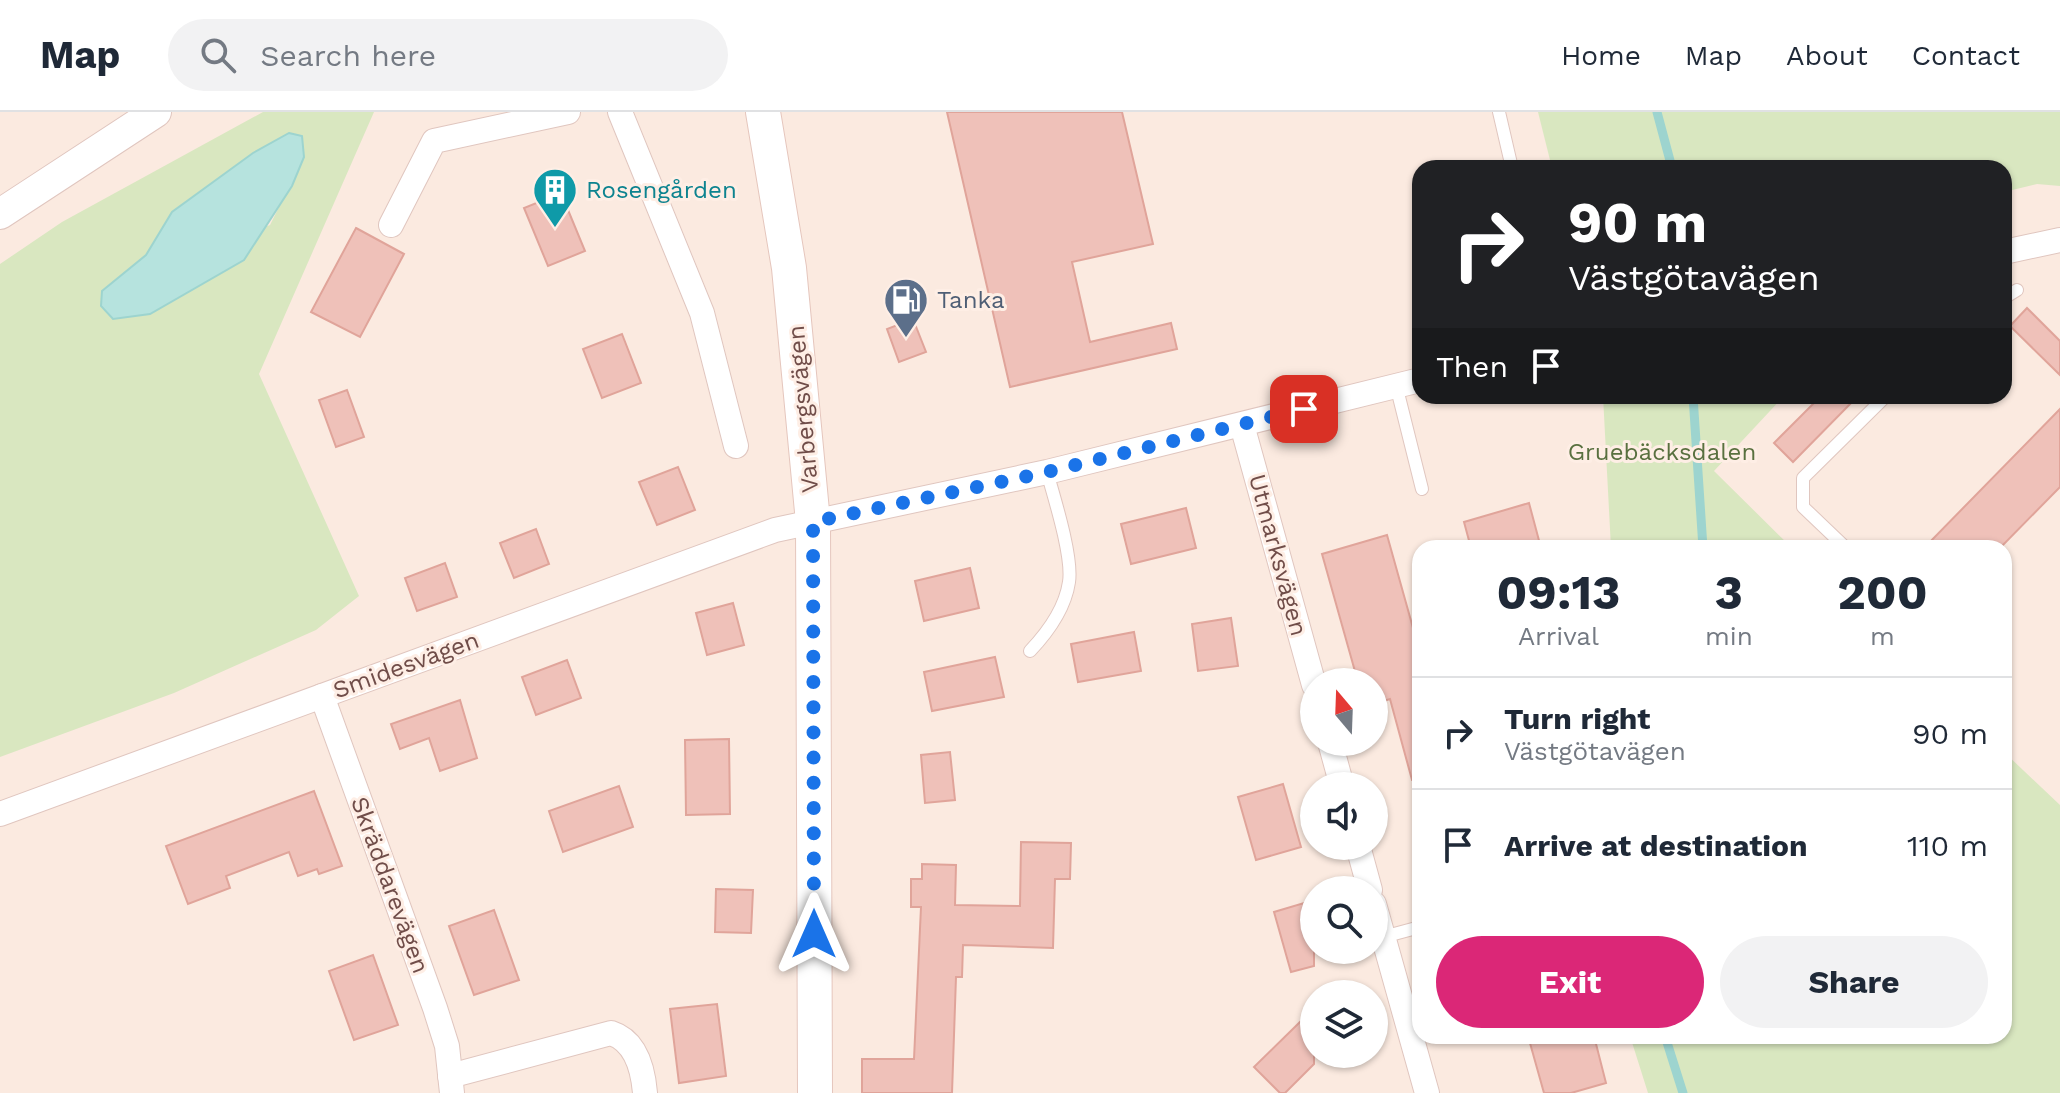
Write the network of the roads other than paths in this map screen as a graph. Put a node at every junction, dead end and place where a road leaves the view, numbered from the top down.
1 (156, 112) edge
2 (568, 112) edge
3 (620, 112) edge
4 (763, 112) edge
5 (1499, 112) edge
6 (1510, 160) edge
7 (0, 214) edge
8 (391, 225) dead end
9 (2060, 240) edge
10 (2012, 250) edge
11 (2017, 290) dead end
12 (2012, 293) edge
13 (1412, 382) edge
14 (1396, 385) junction
15 (1878, 404) edge
16 (1242, 425) junction
17 (736, 446) dead end
18 (1047, 472) junction
19 (1422, 489) dead end
20 (813, 522) junction
21 (1838, 540) edge
22 (1030, 651) dead end
23 (1309, 668) edge
24 (322, 696) junction
25 (0, 814) edge
26 (1412, 929) edge
27 (1388, 936) edge
28 (1388, 956) edge
29 (451, 1084) edge
30 (1424, 1092) edge
31 (645, 1093) edge
32 (815, 1093) edge

1 - 7 street
2 - 8 street
3 - 17 street
4 - 20 main road, Varbergsvägen
5 - 6 lane
9 - 10 street
11 - 12 lane
13 - 14 street, Smidesvägen
14 - 16 street, Smidesvägen
14 - 19 lane
15 - 21 lane
16 - 18 street, Smidesvägen
16 - 23 street, Utmarksvägen
18 - 20 street, Smidesvägen
18 - 22 lane
20 - 24 street, Smidesvägen
20 - 32 main road, Varbergsvägen
24 - 25 street, Smidesvägen
24 - 29 street, Skräddarevägen
26 - 27 lane
28 - 30 street
29 - 31 street, Skräddarevägen

